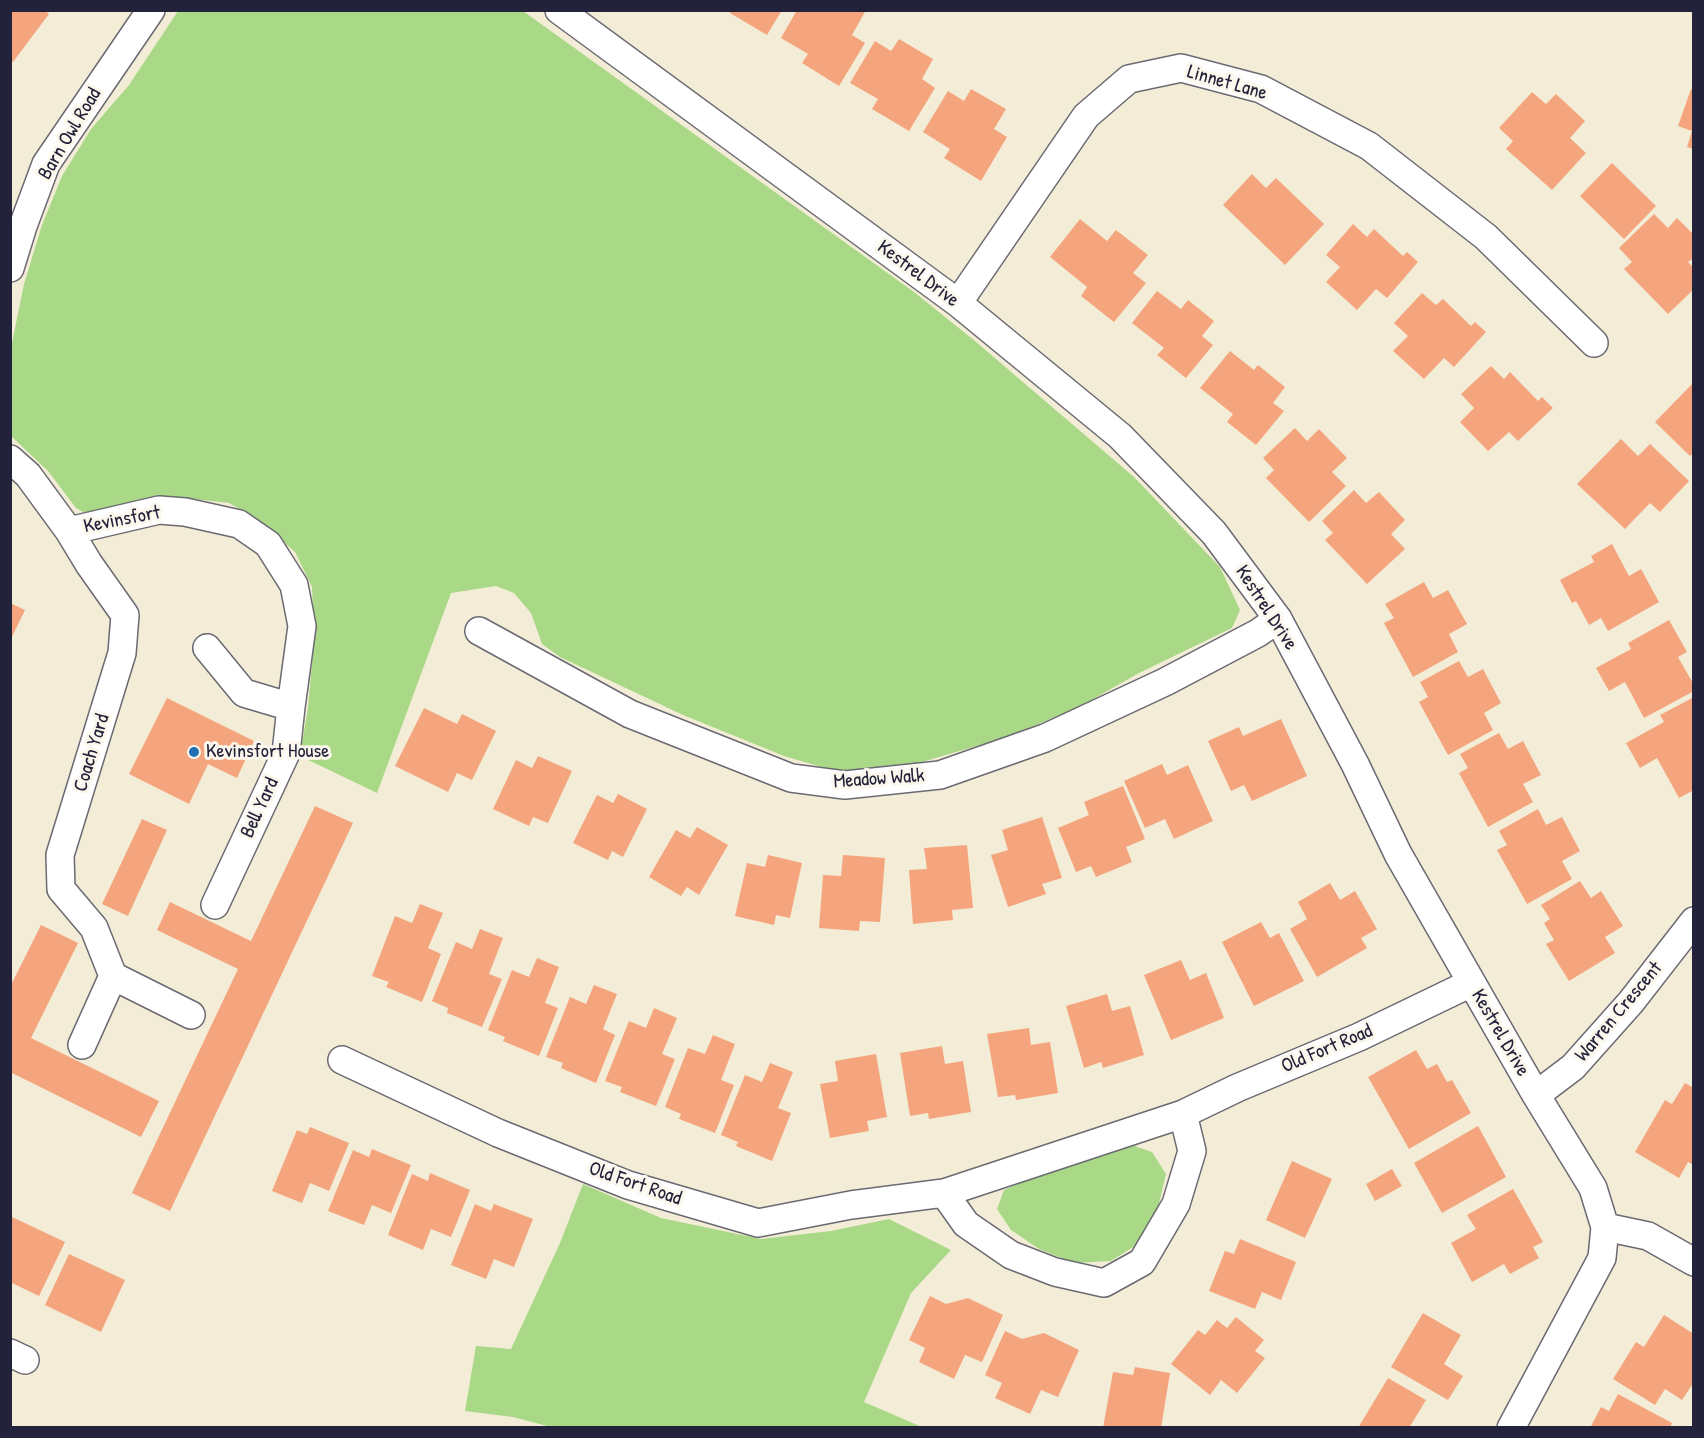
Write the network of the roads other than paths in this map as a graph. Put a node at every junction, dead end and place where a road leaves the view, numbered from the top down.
1 (151, 10) edge
2 (559, 10) edge
3 (10, 268) edge
4 (958, 303) junction
5 (1594, 343) dead end
6 (10, 459) edge
7 (69, 531) junction
8 (1278, 618) junction
9 (479, 631) dead end
10 (207, 648) dead end
11 (291, 707) junction
12 (215, 905) dead end
13 (1694, 921) edge
14 (113, 976) junction
15 (1471, 983) junction
16 (191, 1014) dead end
17 (82, 1045) dead end
18 (342, 1060) dead end
19 (1536, 1095) junction
20 (1183, 1114) junction
21 (944, 1193) junction
22 (1605, 1227) junction
23 (1694, 1262) edge
24 (1511, 1428) edge

1 - 3 street, Barn Owl Road
2 - 4 street, Kestrel Drive
4 - 5 street, Linnet Lane
4 - 8 street, Kestrel Drive
6 - 7 street, Kevinsfort
7 - 11 street, Kevinsfort
7 - 14 street, Coach Yard
8 - 9 street, Meadow Walk
8 - 15 street, Kestrel Drive
10 - 11 street
11 - 12 street, Bell Yard
13 - 19 street, Warren Crescent
14 - 16 street
14 - 17 street
15 - 19 street, Kestrel Drive
15 - 20 street, Old Fort Road
18 - 21 street, Old Fort Road
19 - 22 street, Kestrel Drive
20 - 21 street, Old Fort Road
20 - 21 street
22 - 23 street
22 - 24 street, Kestrel Drive

